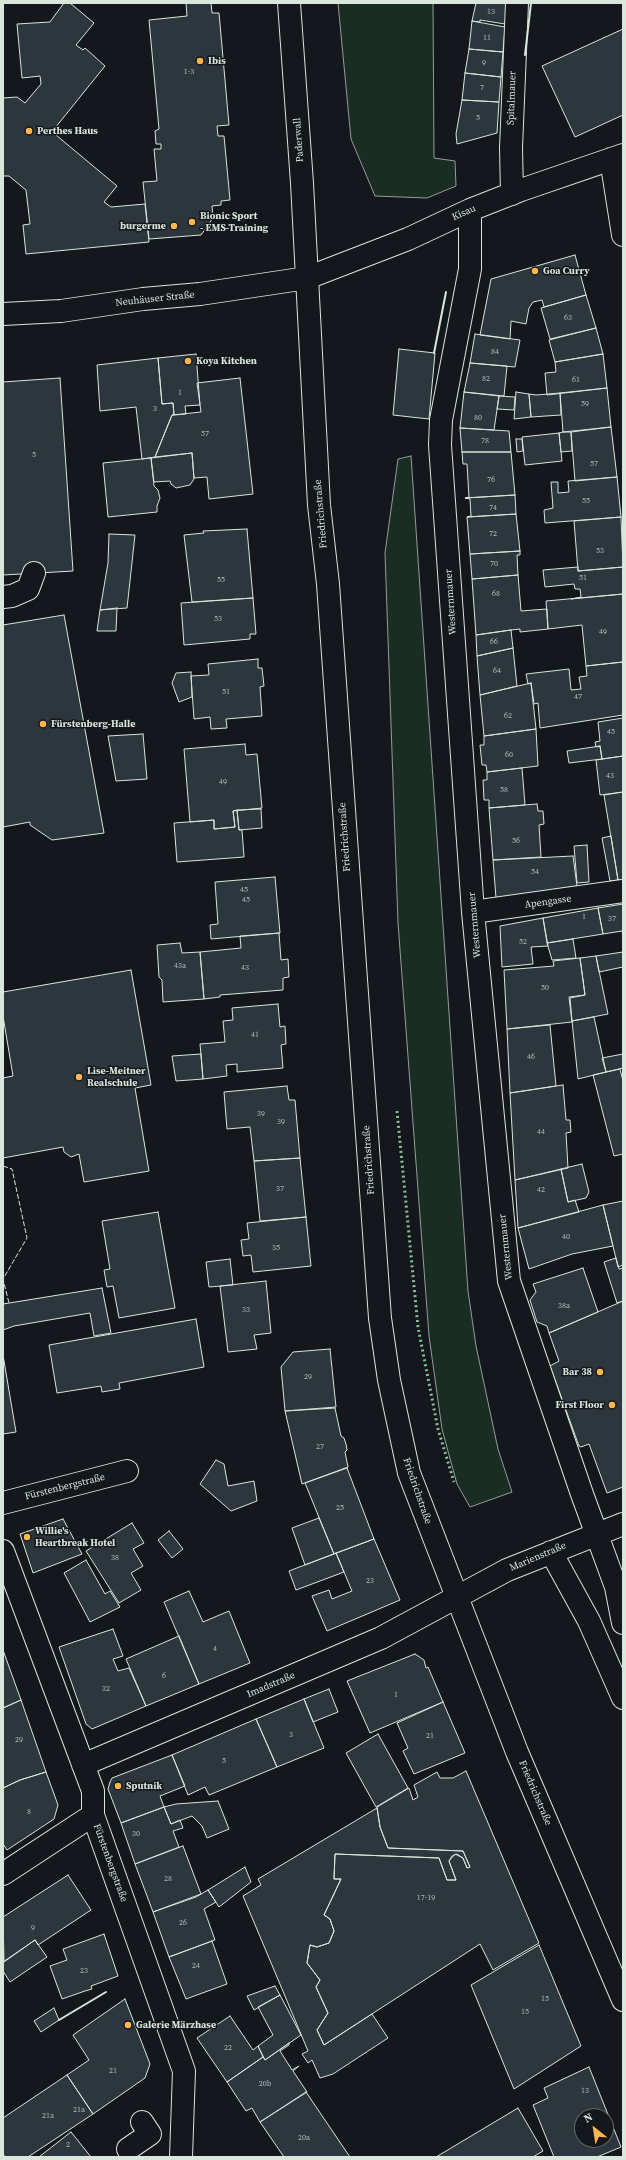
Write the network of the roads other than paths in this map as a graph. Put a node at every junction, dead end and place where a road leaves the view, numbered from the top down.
1 (289, 3) edge
2 (517, 3) edge
3 (617, 157) edge
4 (512, 194) junction
5 (470, 210) junction
6 (623, 235) edge
7 (307, 278) junction
8 (3, 314) edge
9 (34, 573) dead end
10 (3, 597) edge
11 (623, 891) edge
12 (473, 912) junction
13 (128, 1471) dead end
14 (3, 1503) edge
15 (623, 1524) edge
16 (597, 1533) junction
17 (3, 1551) edge
18 (551, 1552) junction
19 (456, 1596) junction
20 (623, 1623) edge
21 (623, 1698) edge
22 (83, 1765) junction
23 (93, 1815) junction
24 (3, 1874) edge
25 (623, 2000) edge
26 (142, 2122) dead end
27 (127, 2147) edge
28 (181, 2157) edge

1 - 7 street, Paderwall
2 - 4 street, Spitalmauer
3 - 4 street, Kisau
3 - 6 street
4 - 5 street, Kisau
5 - 7 street, Kisau
5 - 12 street, Westernmauer
7 - 8 street, Neuhäuser Straße
7 - 19 street, Friedrichstraße
9 - 10 street
11 - 12 street, Apengasse
12 - 16 street, Westernmauer
13 - 14 street, Fürstenbergstraße
15 - 16 street, Marienstraße
16 - 18 street, Marienstraße
16 - 20 street, Westernmauer
17 - 22 street, Fürstenbergstraße
18 - 19 street, Marienstraße
18 - 21 street
19 - 22 street, Imadstraße
19 - 25 street, Friedrichstraße
22 - 23 street, Fürstenbergstraße
23 - 24 street
23 - 28 street, Fürstenbergstraße
26 - 27 street

